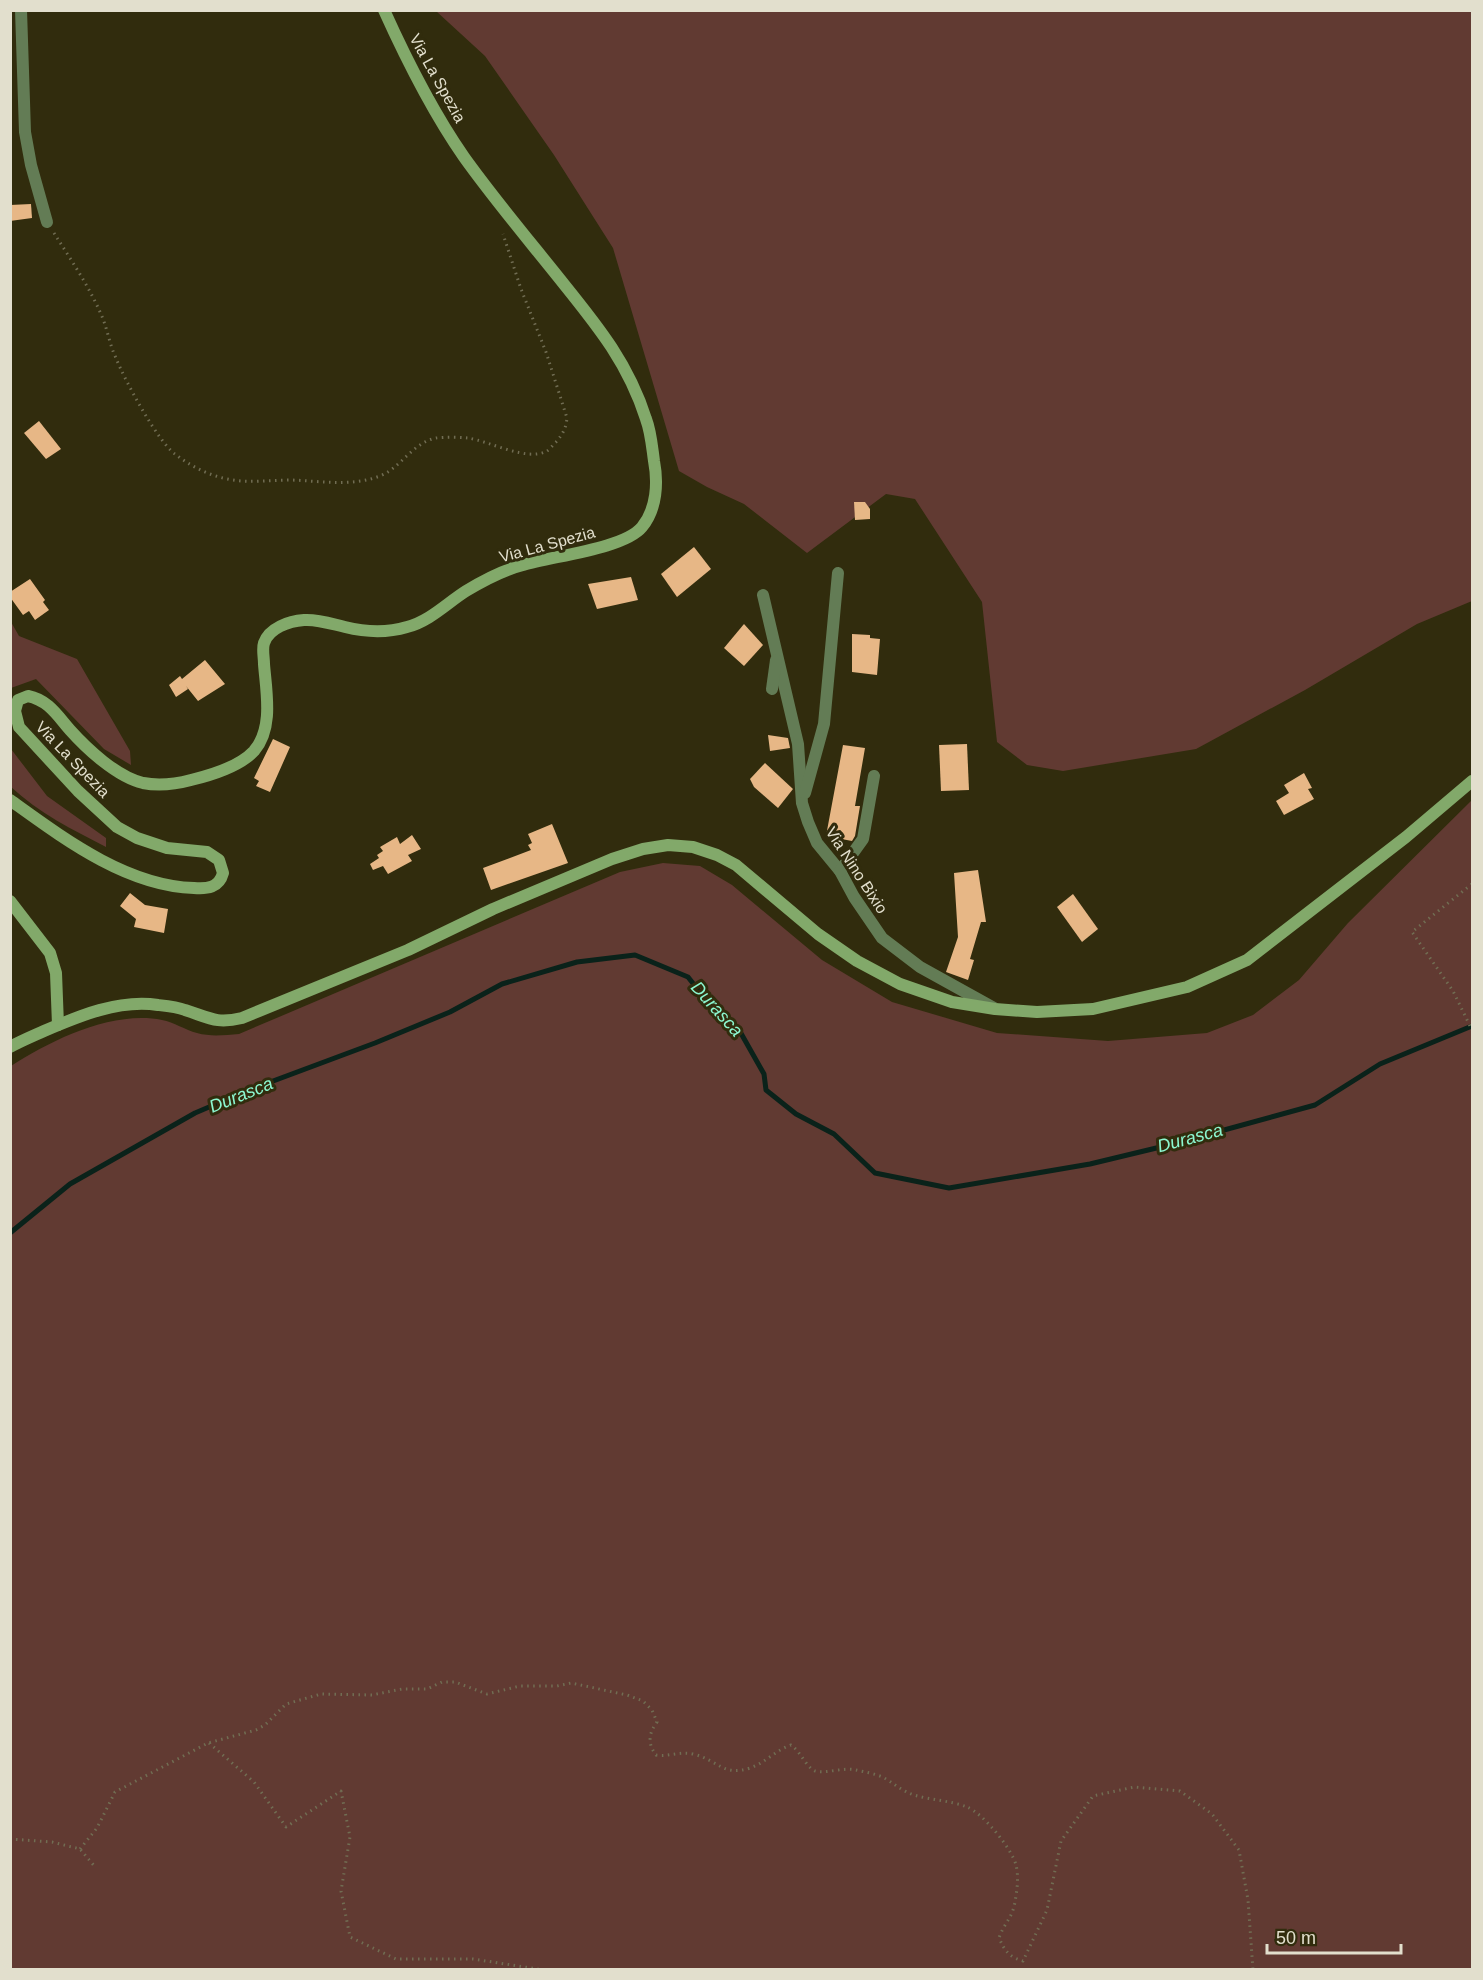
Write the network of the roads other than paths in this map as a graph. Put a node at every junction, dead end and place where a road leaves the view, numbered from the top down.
1 (21, 10) edge
2 (384, 10) edge
3 (47, 222) road end
4 (838, 573) dead end
5 (763, 595) dead end
6 (777, 653) junction
7 (772, 689) dead end
8 (874, 776) dead end
9 (1473, 781) edge
10 (10, 800) edge
11 (802, 803) junction
12 (840, 871) junction
13 (10, 901) edge
14 (994, 1009) junction
15 (58, 1025) junction
16 (10, 1047) edge

1 - 3 street
2 - 10 street, Via La Spezia
4 - 11 street
5 - 6 street, Via Nino Bixio
6 - 7 street, Via Nino Bixio
6 - 11 street, Via Nino Bixio
8 - 12 street
9 - 14 street
11 - 12 street, Via Nino Bixio
12 - 14 street, Via Nino Bixio
13 - 15 street
14 - 15 street
15 - 16 street

